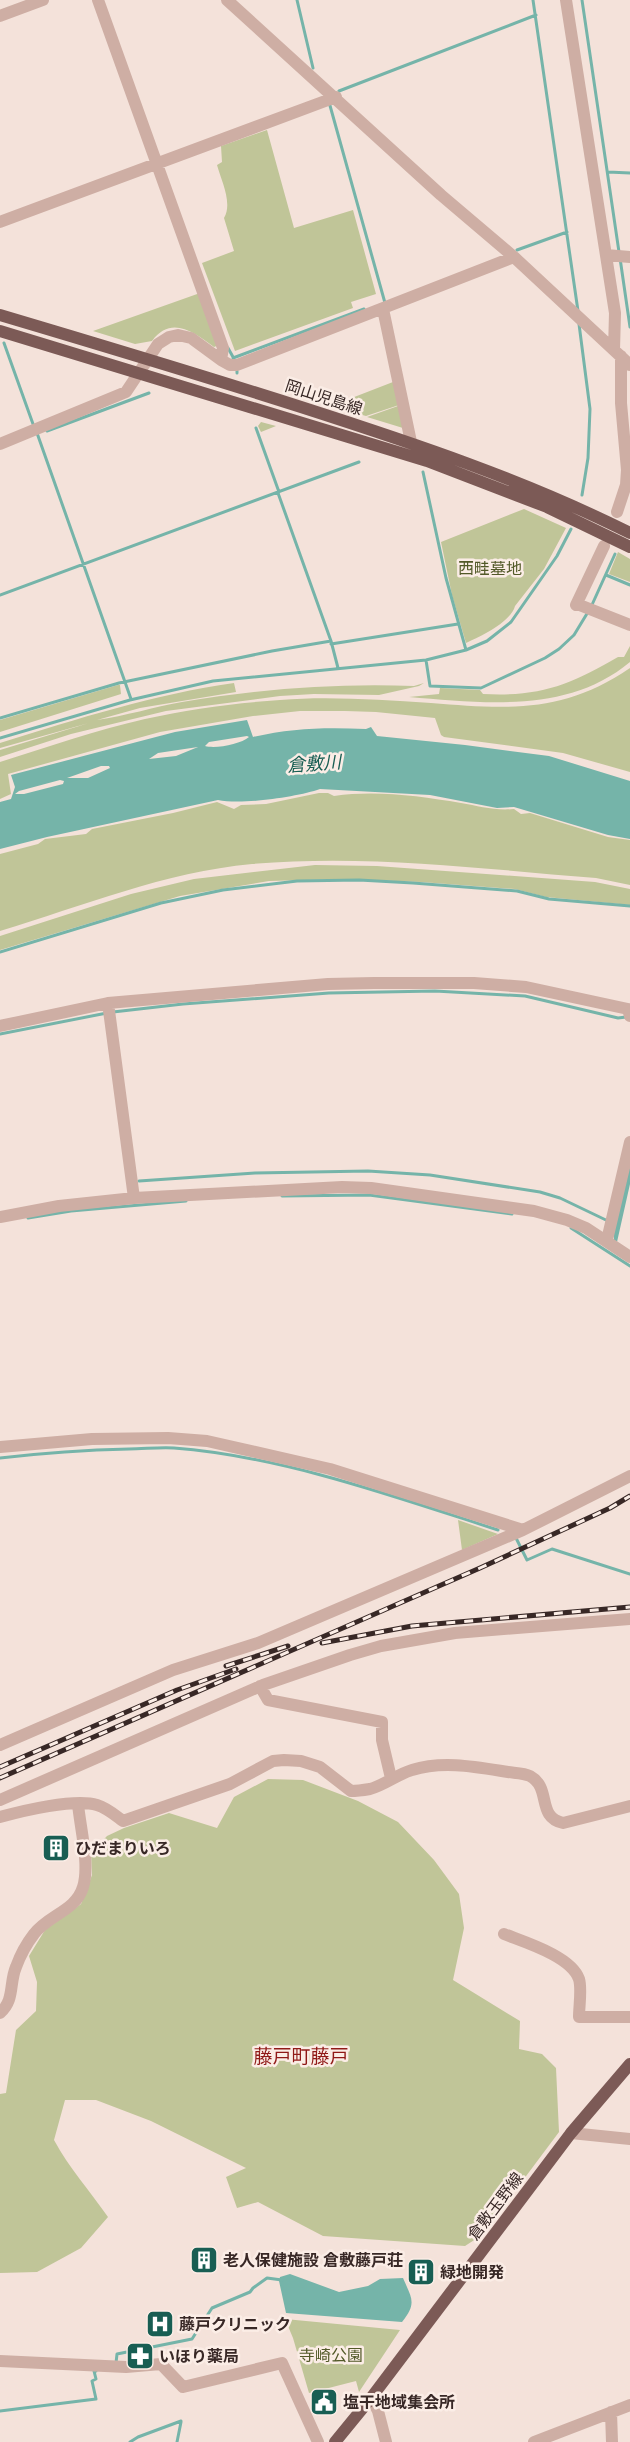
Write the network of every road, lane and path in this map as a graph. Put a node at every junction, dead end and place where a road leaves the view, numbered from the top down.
1 (43, 0) edge
2 (98, 0) edge
3 (228, 0) edge
4 (566, 0) edge
5 (0, 16) edge
6 (330, 99) junction
7 (160, 163) junction
8 (0, 222) edge
9 (619, 256) edge
10 (514, 257) junction
11 (385, 308) junction
12 (0, 315) edge
13 (0, 331) edge
14 (622, 357) edge
15 (150, 359) junction
16 (221, 360) junction
17 (138, 374) junction
18 (411, 442) junction
19 (0, 444) edge
20 (617, 512) dead end
21 (630, 533) edge
22 (604, 546) dead end
23 (630, 546) edge
24 (630, 625) edge
25 (109, 1009) junction
26 (629, 1011) edge
27 (0, 1026) edge
28 (630, 1142) edge
29 (134, 1198) junction
30 (0, 1216) edge
31 (612, 1244) junction
32 (630, 1257) edge
33 (0, 1447) edge
34 (630, 1476) edge
35 (523, 1530) junction
36 (630, 1618) edge
37 (260, 1686) junction
38 (0, 1745) edge
39 (391, 1778) junction
40 (0, 1800) edge
41 (78, 1804) junction
42 (630, 1806) edge
43 (0, 1817) edge
44 (504, 1934) dead end
45 (0, 2013) edge
46 (630, 2017) edge
47 (630, 2064) edge
48 (571, 2133) junction
49 (630, 2139) edge
50 (0, 2361) edge
51 (371, 2398) junction
52 (630, 2405) edge
53 (611, 2412) junction
54 (318, 2442) edge
55 (335, 2442) edge
56 (386, 2442) edge
57 (534, 2442) edge
58 (612, 2442) edge

1 - 5 street
2 - 7 street
3 - 6 street
4 - 9 street
6 - 7 street
6 - 10 street
7 - 8 street
7 - 16 street
9 - 14 street
10 - 11 street
10 - 14 street
11 - 16 street
11 - 18 street
12 - 15 main road, 岡山児島線
13 - 17 main road, 岡山児島線
14 - 20 street
15 - 16 street
15 - 17 street
15 - 18 main road, 岡山児島線
17 - 19 street
17 - 23 main road, 岡山児島線
18 - 21 main road, 岡山児島線
22 - 24 street
25 - 26 street
25 - 27 street
25 - 29 street
28 - 31 street
29 - 30 street
29 - 31 street
31 - 32 street
33 - 35 street
34 - 35 street
35 - 38 street
36 - 37 street
37 - 39 street
37 - 40 street
39 - 41 street
39 - 42 street
41 - 43 street
41 - 45 street
44 - 46 street
47 - 48 main road, 倉敷玉野線
48 - 49 street
48 - 51 main road, 倉敷玉野線
50 - 54 street
51 - 55 main road, 倉敷玉野線
51 - 56 street
52 - 53 street
53 - 57 street
53 - 58 street

